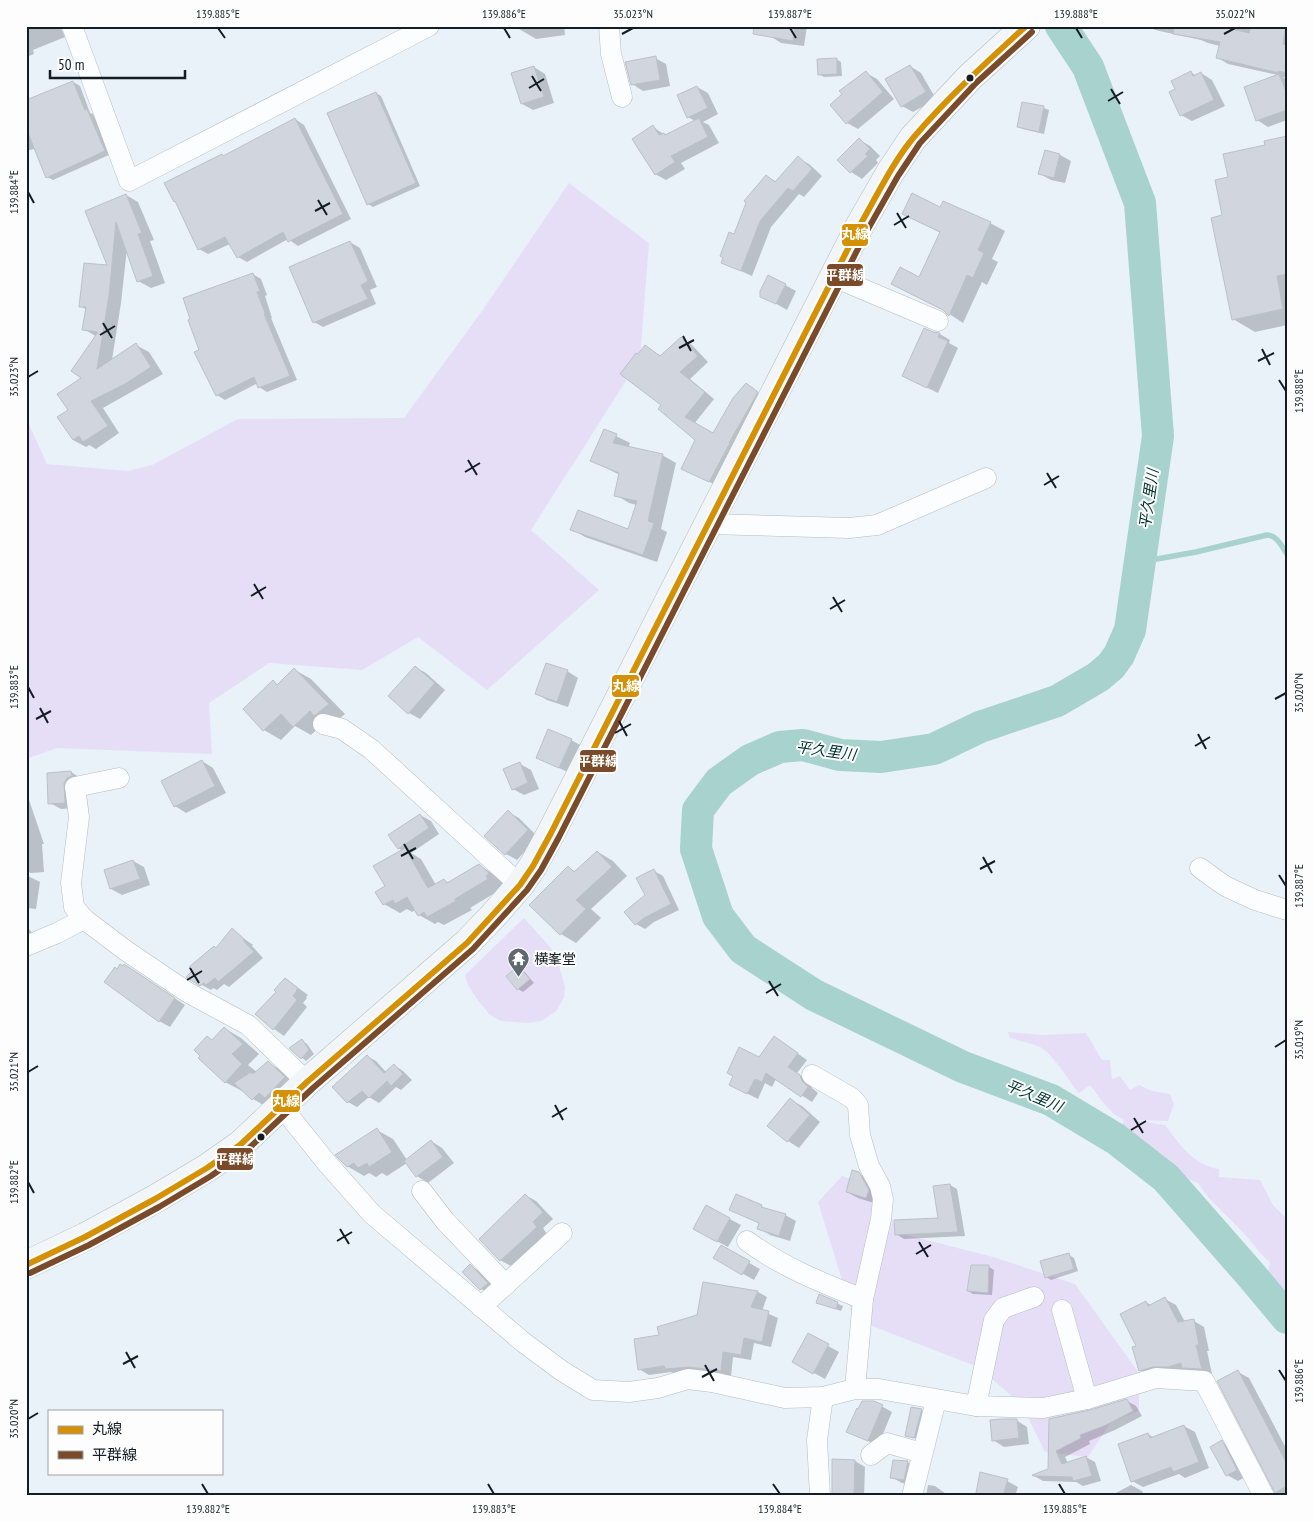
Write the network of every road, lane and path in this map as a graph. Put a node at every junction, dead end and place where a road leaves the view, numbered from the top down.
1 (72, 26) edge
2 (429, 26) edge
3 (609, 26) edge
4 (1013, 33) edge
5 (622, 97) dead end
6 (834, 277) junction
7 (938, 321) dead end
8 (986, 478) dead end
9 (708, 524) junction
10 (323, 724) dead end
11 (119, 778) dead end
12 (1200, 868) dead end
13 (520, 885) junction
14 (1287, 910) edge
15 (84, 918) junction
16 (26, 946) edge
17 (812, 1075) dead end
18 (307, 1082) junction
19 (282, 1107) junction
20 (422, 1191) dead end
21 (562, 1232) dead end
22 (747, 1241) dead end
23 (26, 1265) edge
24 (506, 1285) junction
25 (1034, 1297) dead end
26 (863, 1299) junction
27 (481, 1307) junction
28 (1062, 1310) dead end
29 (856, 1389) junction
30 (823, 1397) junction
31 (1087, 1399) junction
32 (936, 1400) junction
33 (976, 1406) junction
34 (922, 1453) junction
35 (871, 1455) dead end
36 (820, 1496) edge
37 (912, 1496) edge
38 (1264, 1496) edge

1 - 2 street
3 - 5 street
4 - 6 main road
6 - 7 street
6 - 9 main road
8 - 9 street
9 - 13 main road
10 - 13 street
11 - 15 street
12 - 14 street
13 - 18 main road
15 - 16 street
15 - 18 street
17 - 26 street
18 - 19 main road
19 - 23 main road
19 - 27 street
20 - 24 street
21 - 24 street
22 - 26 street
24 - 27 street
25 - 33 street
26 - 29 street
27 - 30 street
28 - 31 street
29 - 30 street
29 - 32 street
30 - 36 street
31 - 33 street
31 - 38 street
32 - 33 street
32 - 34 street
34 - 35 street
34 - 37 street

